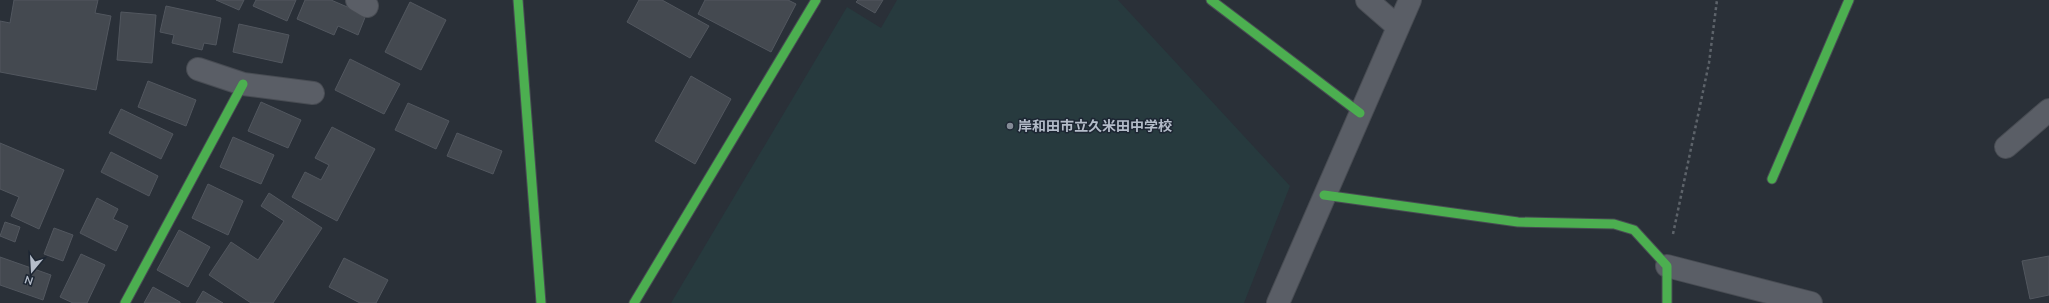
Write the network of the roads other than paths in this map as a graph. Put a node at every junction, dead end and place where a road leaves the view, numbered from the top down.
1 (518, 0) edge
2 (816, 0) edge
3 (1211, 0) edge
4 (1367, 0) edge
5 (1410, 0) edge
6 (1849, 0) edge
7 (1398, 27) junction
8 (198, 69) dead end
9 (243, 84) junction
10 (313, 93) dead end
11 (2049, 110) edge
12 (1360, 113) junction
13 (2006, 147) dead end
14 (1772, 178) dead end
15 (1324, 195) junction
16 (1667, 266) junction
17 (125, 303) edge
18 (541, 303) edge
19 (634, 303) edge
20 (1278, 303) edge
21 (1667, 303) edge
22 (1811, 303) edge

1 - 18 street
2 - 19 street
3 - 12 street
4 - 7 street
5 - 7 street
6 - 14 street
7 - 12 street
8 - 9 street
9 - 10 street
9 - 17 street
11 - 13 street
12 - 15 street
15 - 16 street
15 - 20 street
16 - 21 street
16 - 22 street

